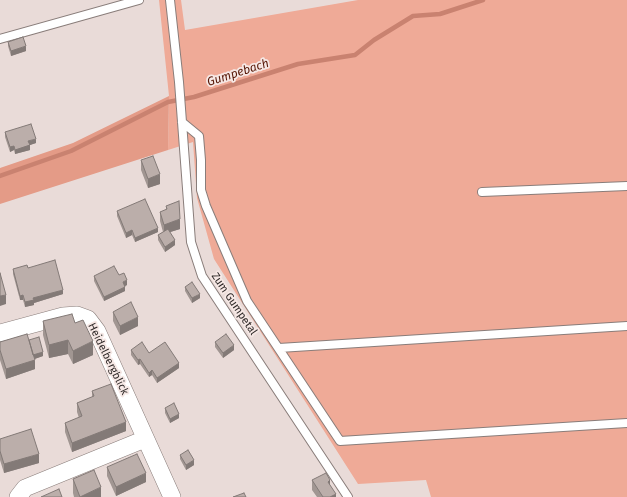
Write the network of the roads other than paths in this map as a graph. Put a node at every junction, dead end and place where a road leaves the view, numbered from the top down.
1 (139, 0) edge
2 (170, 0) edge
3 (0, 39) edge
4 (182, 120) junction
5 (627, 186) edge
6 (482, 192) dead end
7 (627, 326) edge
8 (0, 333) edge
9 (279, 348) junction
10 (627, 423) edge
11 (145, 439) junction
12 (18, 497) edge
13 (172, 497) edge
14 (348, 497) edge

1 - 3 lane
2 - 4 lane, Zum Gumpetal
4 - 9 lane
4 - 14 lane, Zum Gumpetal
5 - 6 lane
7 - 9 lane
8 - 11 street, Heidelbergblick
9 - 10 lane
11 - 12 street
11 - 13 street, Heidelbergblick

